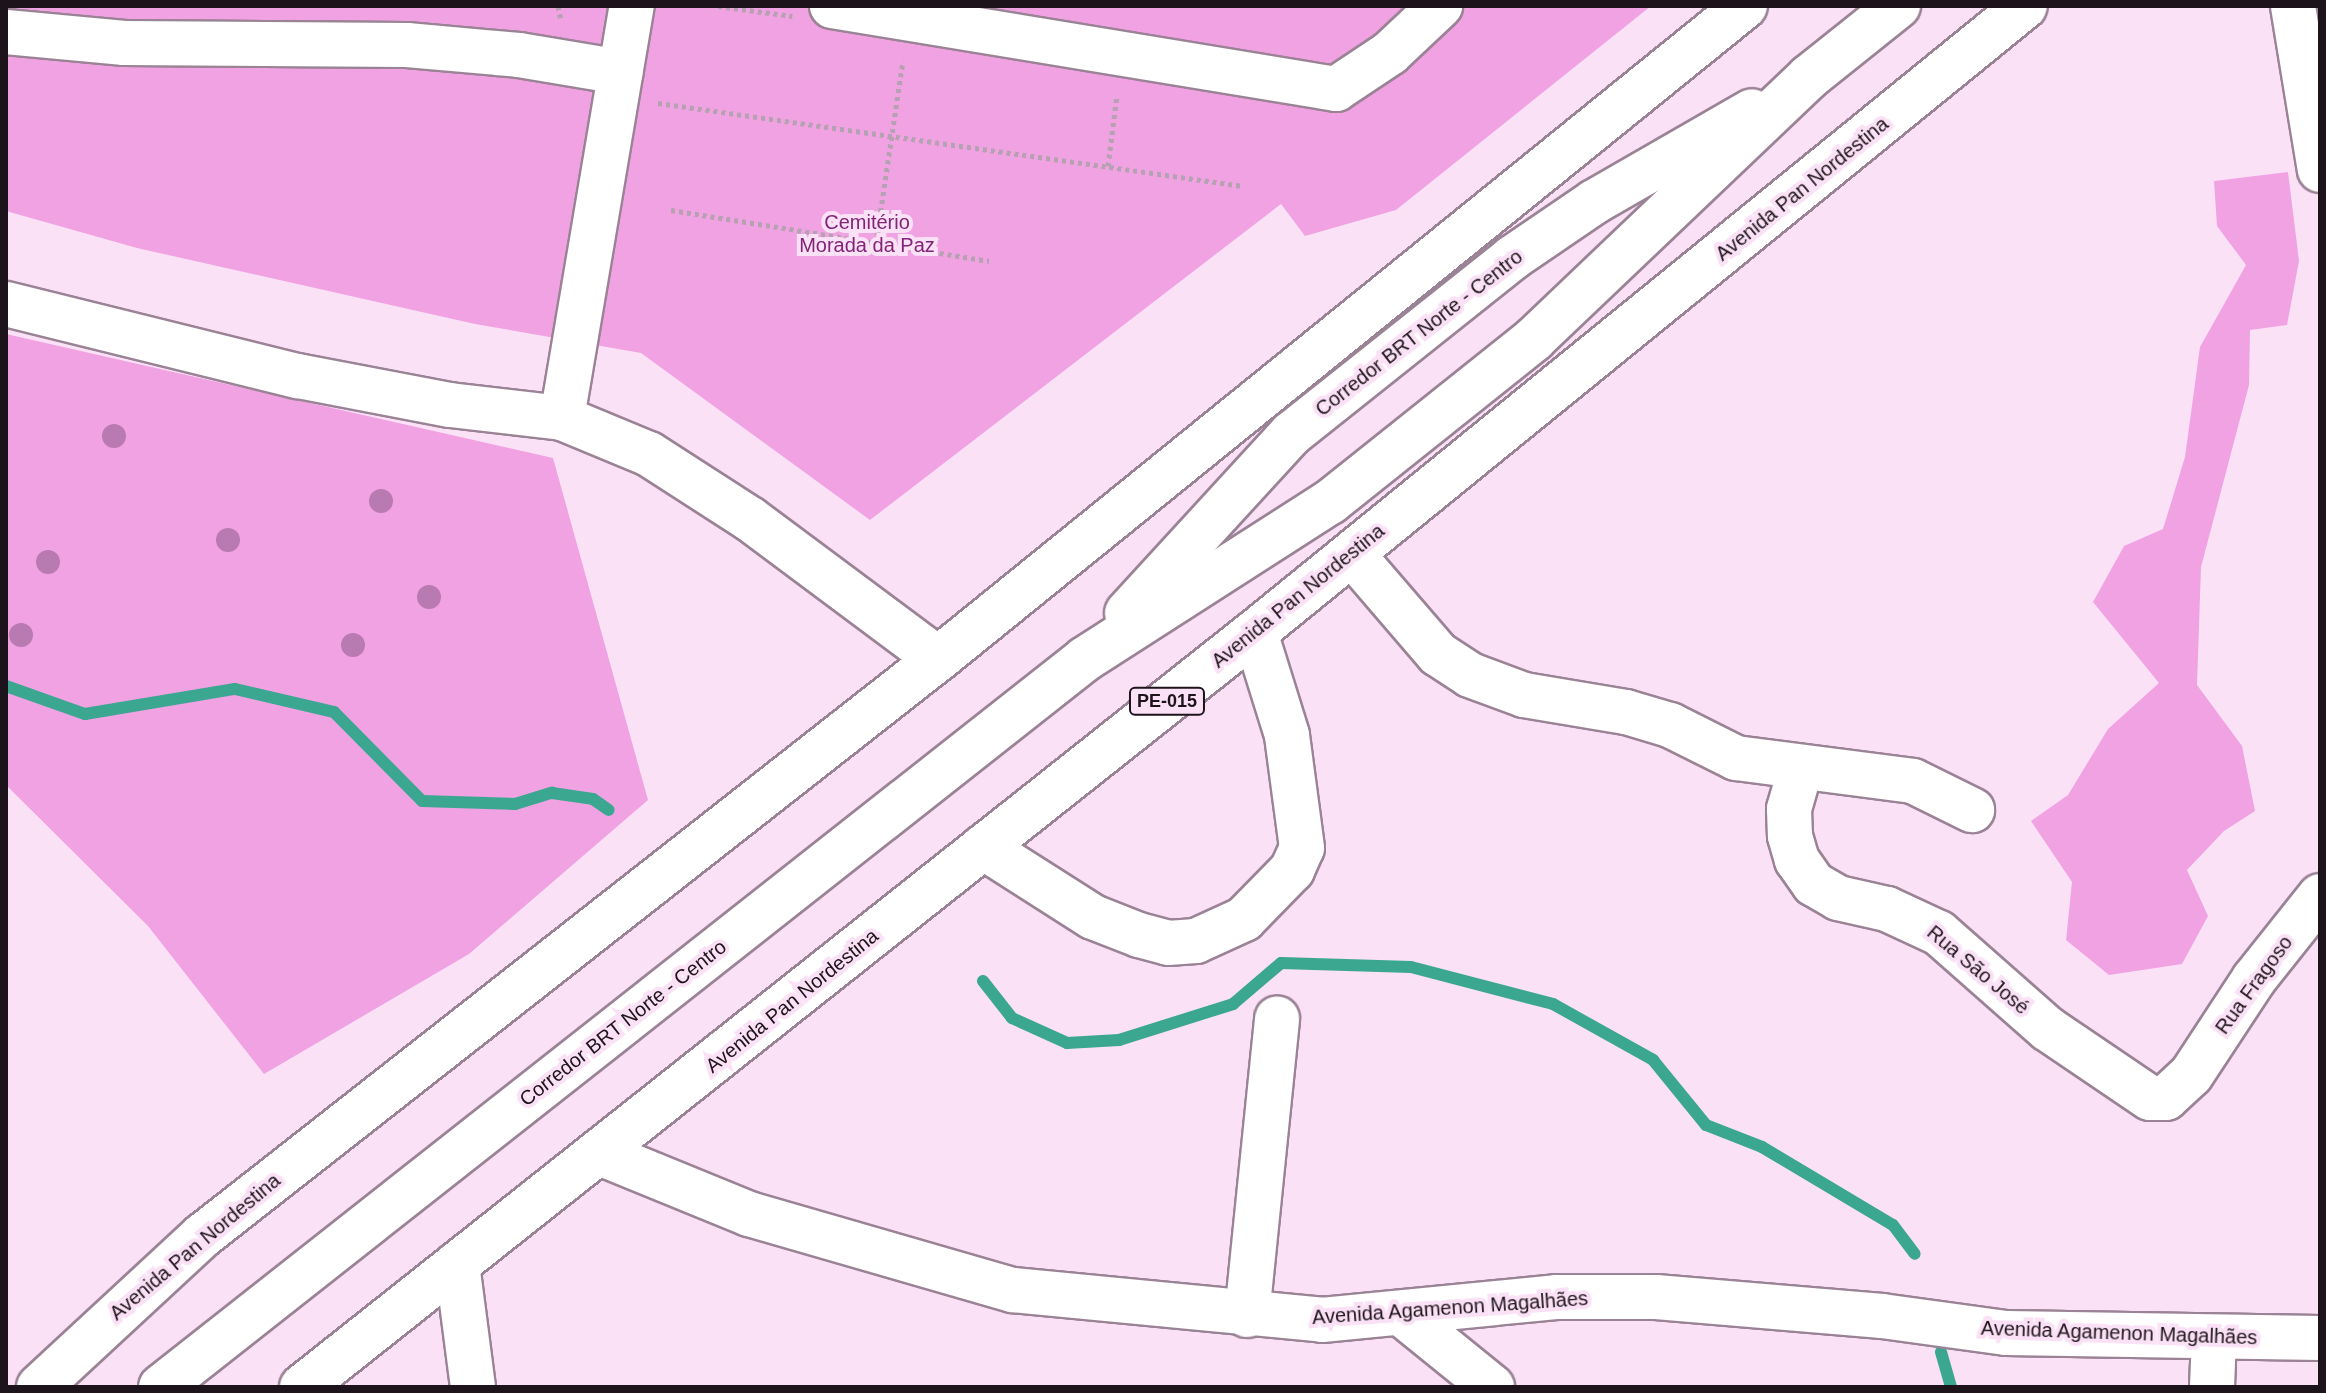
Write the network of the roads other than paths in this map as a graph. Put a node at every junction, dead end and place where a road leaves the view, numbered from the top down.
1 (632, 6) edge
2 (832, 6) edge
3 (1745, 6) edge
4 (1898, 6) edge
5 (2025, 6) edge
6 (2293, 6) edge
7 (1436, 7) edge
8 (6, 32) edge
9 (1809, 77) junction
10 (619, 86) junction
11 (2320, 170) edge
12 (6, 304) edge
13 (562, 418) junction
14 (1352, 554) junction
15 (1255, 632) junction
16 (938, 659) junction
17 (1085, 659) junction
18 (1801, 767) junction
19 (1972, 810) dead end
20 (983, 847) junction
21 (2320, 896) edge
22 (1277, 1019) dead end
23 (2191, 1075) joint
24 (602, 1154) junction
25 (457, 1264) junction
26 (1402, 1314) junction
27 (1247, 1315) junction
28 (2214, 1338) junction
29 (2320, 1338) edge
30 (39, 1387) edge
31 (161, 1387) edge
32 (302, 1387) edge
33 (473, 1387) edge
34 (1492, 1387) edge
35 (2212, 1387) edge

1 - 10 main road
2 - 7 main road
3 - 16 main road, Avenida Pan Nordestina
4 - 9 main road, Corredor BRT Norte - Centro
5 - 14 main road, Avenida Pan Nordestina / PE-015
6 - 11 main road
8 - 10 main road
9 - 17 main road, Corredor BRT Norte - Centro
9 - 17 main road, Corredor BRT Norte - Centro
10 - 13 main road
12 - 13 main road
13 - 16 main road
14 - 15 main road, Avenida Pan Nordestina / PE-015
14 - 18 main road
15 - 20 main road, Avenida Pan Nordestina / PE-015
15 - 20 main road
16 - 30 main road, Avenida Pan Nordestina
17 - 31 main road, Corredor BRT Norte - Centro
18 - 19 main road
18 - 23 main road, Rua São José
20 - 24 main road, Avenida Pan Nordestina / PE-015
21 - 23 main road, Rua Fragoso
22 - 27 main road
24 - 25 main road, Avenida Pan Nordestina / PE-015
24 - 27 main road, Avenida Agamenon Magalhães
25 - 32 main road, Avenida Pan Nordestina / PE-015
25 - 33 main road
26 - 27 main road, Avenida Agamenon Magalhães
26 - 28 main road, Avenida Agamenon Magalhães
26 - 34 main road
28 - 29 main road, Avenida Agamenon Magalhães
28 - 35 main road

